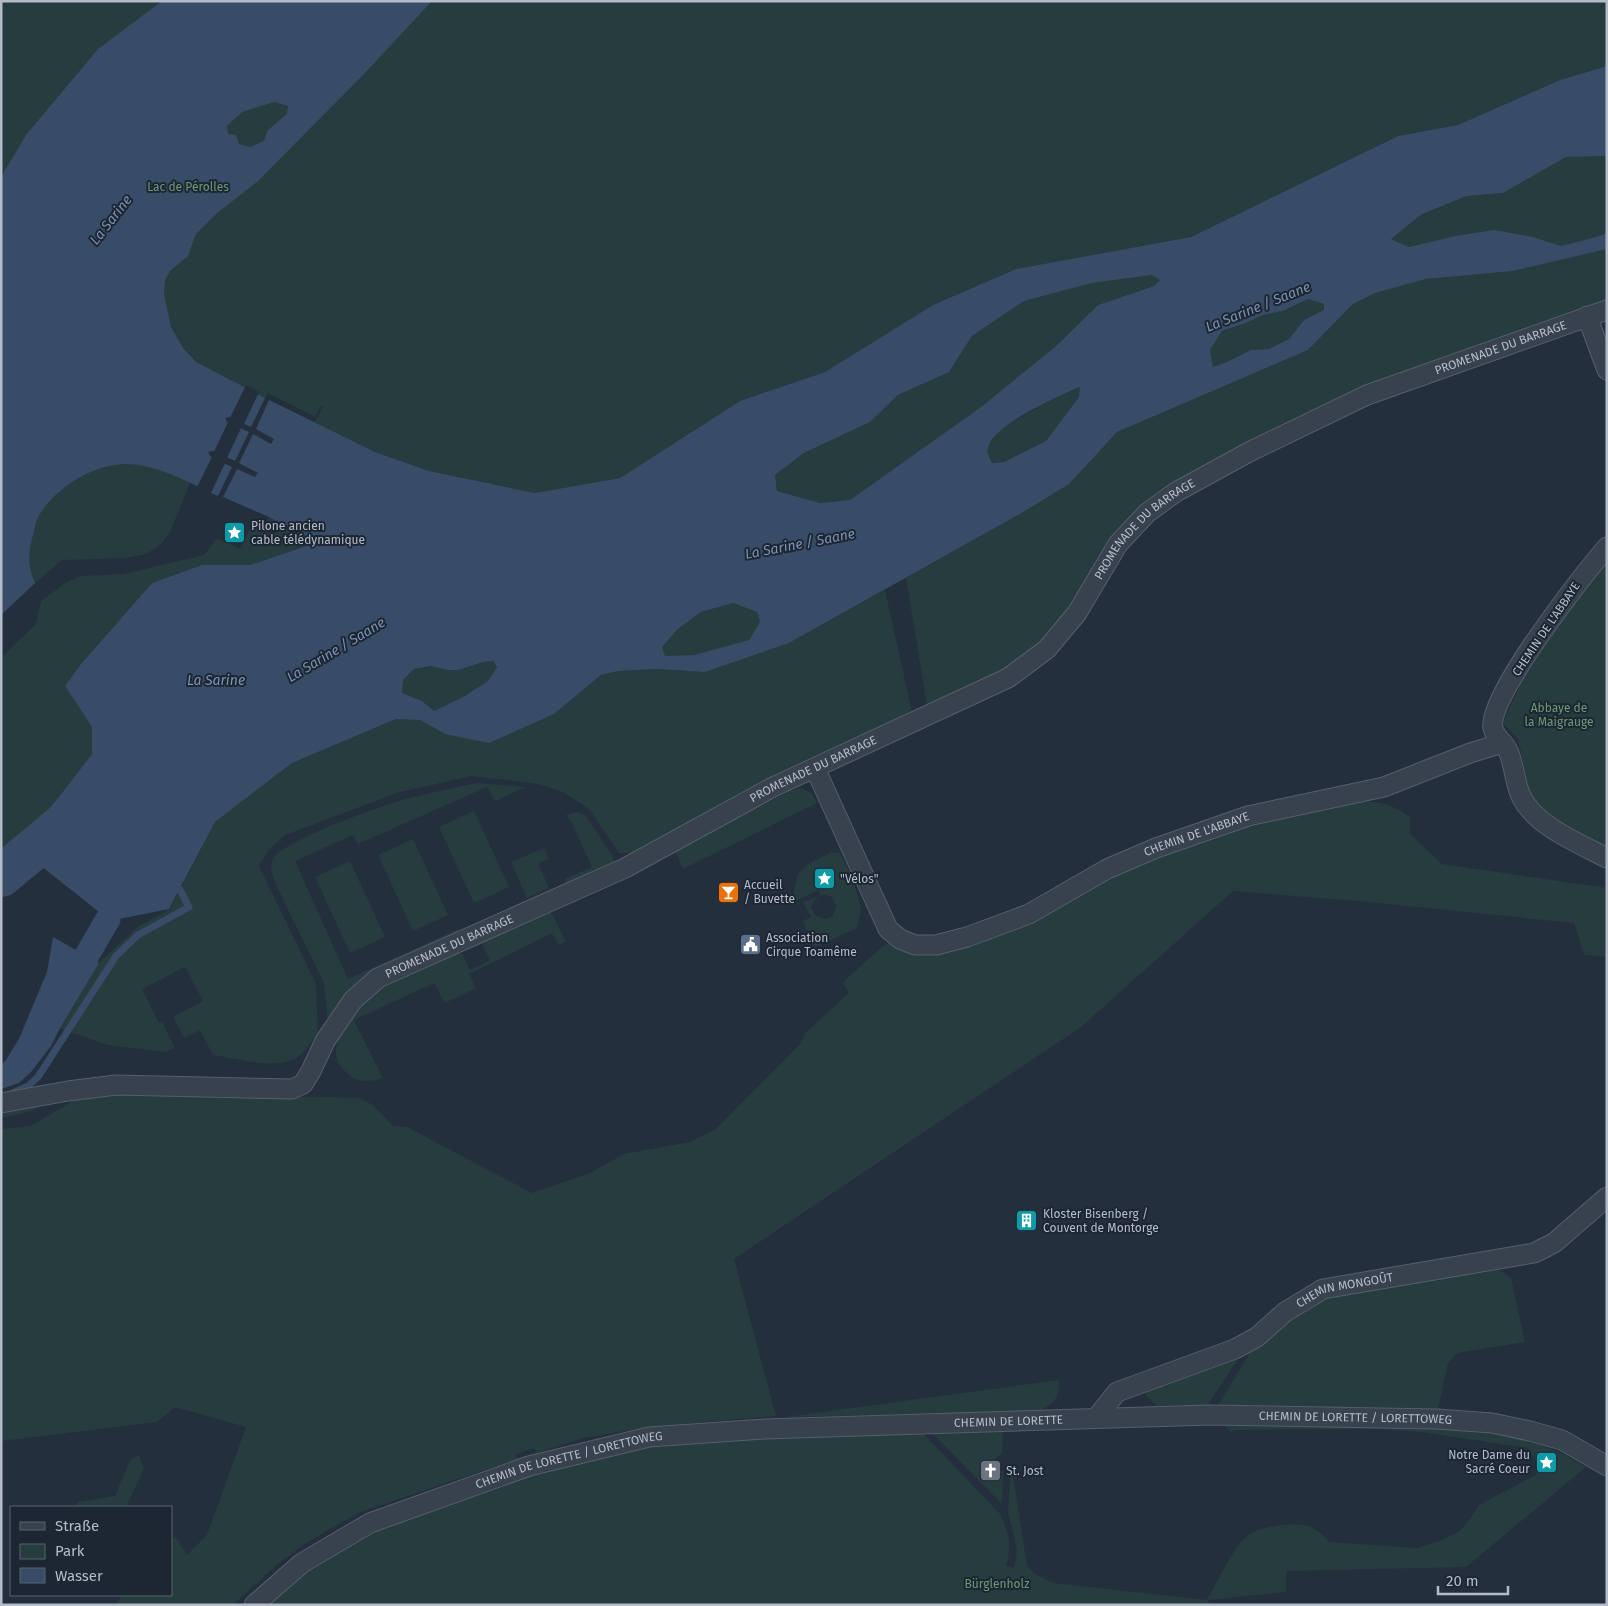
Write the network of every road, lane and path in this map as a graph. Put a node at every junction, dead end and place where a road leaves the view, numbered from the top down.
1 (1607, 310) edge
2 (1587, 316) junction
3 (1607, 370) edge
4 (1607, 547) edge
5 (1503, 743) junction
6 (815, 768) junction
7 (1607, 858) edge
8 (1, 1103) edge
9 (1607, 1197) edge
10 (1097, 1417) junction
11 (920, 1424) joint
12 (1607, 1466) edge
13 (254, 1605) edge

1 - 2 street, PROMENADE DU BARRAGE
2 - 3 street
2 - 6 street, PROMENADE DU BARRAGE
4 - 5 street, CHEMIN DE L'ABBAYE
5 - 6 street, CHEMIN DE L'ABBAYE
5 - 7 street, CHEMIN DE L'ABBAYE
6 - 8 street, PROMENADE DU BARRAGE
9 - 10 street, CHEMIN MONGOÛT
10 - 11 street, CHEMIN DE LORETTE
10 - 12 street, CHEMIN DE LORETTE / LORETTOWEG
11 - 13 street, CHEMIN DE LORETTE / LORETTOWEG

